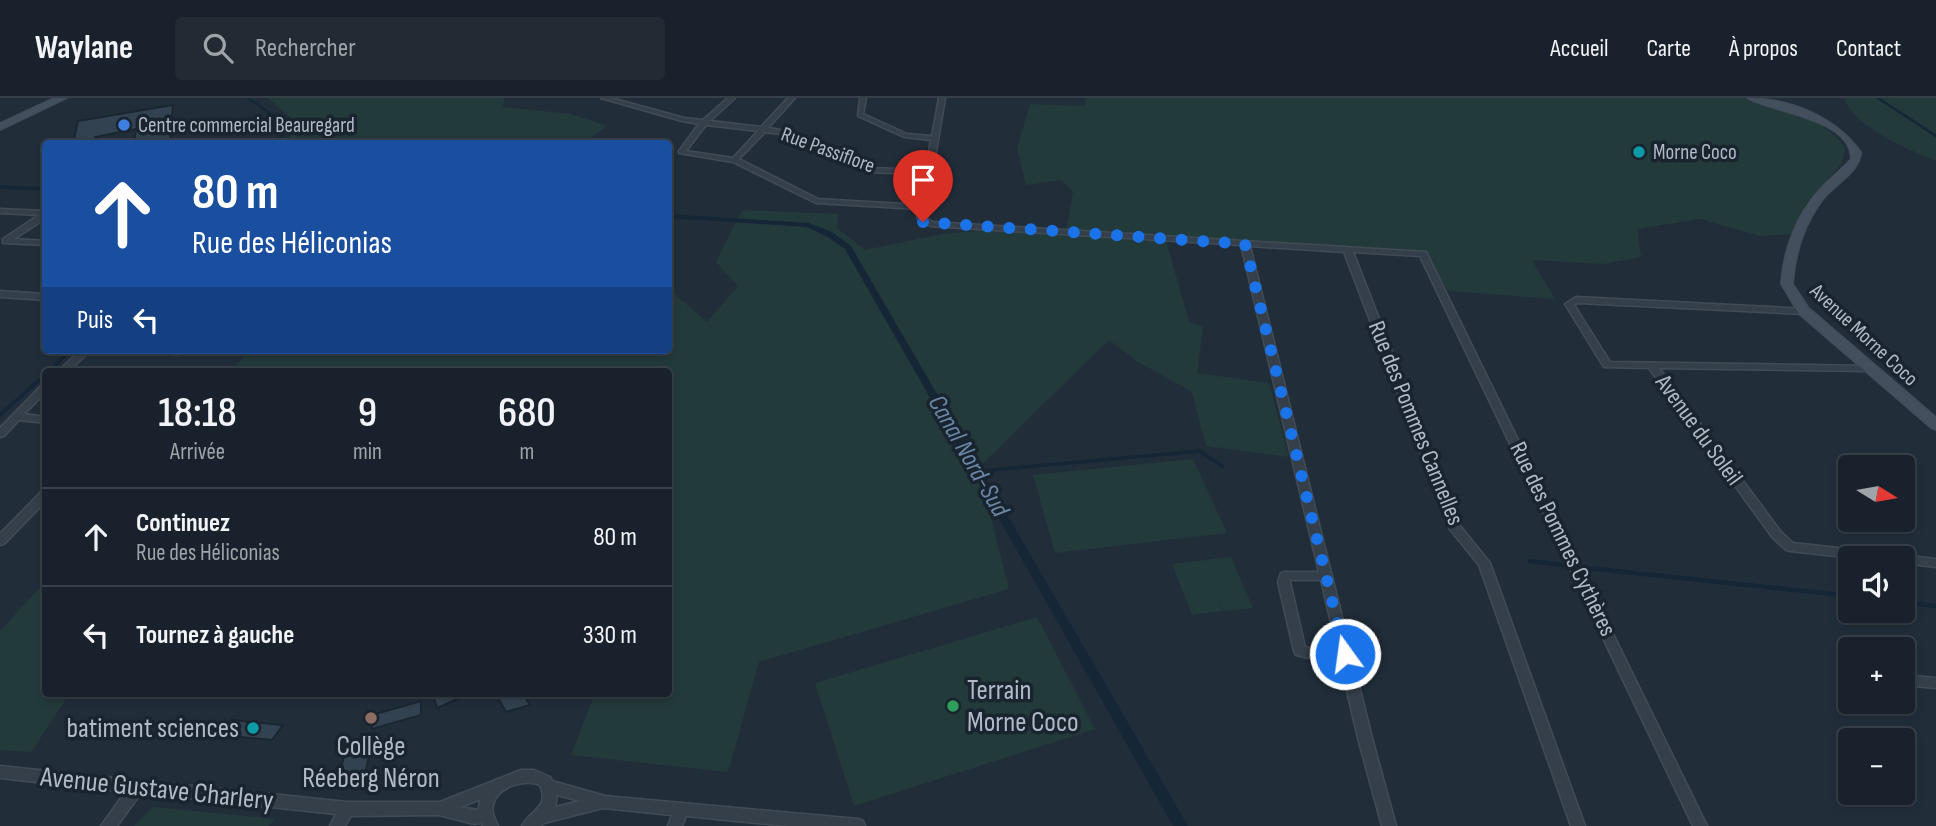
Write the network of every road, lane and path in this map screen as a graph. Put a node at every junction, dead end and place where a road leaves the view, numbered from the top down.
1 (62, 98) edge
2 (604, 98) edge
3 (732, 98) edge
4 (792, 98) edge
5 (863, 98) edge
6 (942, 98) edge
7 (1752, 98) edge
8 (705, 122) junction
9 (0, 127) edge
10 (764, 129) junction
11 (936, 138) junction
12 (735, 160) junction
13 (929, 172) junction
14 (923, 207) junction
15 (0, 211) edge
16 (42, 214) edge
17 (42, 216) edge
18 (3, 240) edge
19 (42, 243) edge
20 (1245, 244) junction
21 (1348, 251) junction
22 (0, 294) edge
23 (42, 297) edge
24 (1804, 311) junction
25 (81, 354) edge
26 (65, 368) edge
27 (1653, 368) junction
28 (1867, 368) junction
29 (42, 391) edge
30 (19, 417) junction
31 (42, 419) edge
32 (1936, 425) edge
33 (0, 434) edge
34 (42, 498) edge
35 (0, 541) edge
36 (1838, 552) edge
37 (1915, 561) edge
38 (1936, 563) edge
39 (1325, 576) junction
40 (1322, 654) dead end
41 (1915, 681) edge
42 (1936, 683) edge
43 (0, 772) edge
44 (499, 786) junction
45 (549, 786) junction
46 (137, 788) junction
47 (605, 802) junction
48 (439, 808) junction
49 (682, 808) junction
50 (347, 809) junction
51 (535, 821) edge
52 (489, 823) edge
53 (108, 826) edge
54 (337, 826) edge
55 (675, 826) edge
56 (858, 826) edge
57 (1389, 826) edge
58 (1578, 826) edge
59 (1700, 826) edge

1 - 9 street
2 - 8 street, Rue Passiflore
3 - 8 street
4 - 10 street
5 - 11 street
6 - 11 street
7 - 24 street, Avenue Morne Coco
8 - 10 street, Rue Passiflore
8 - 12 street
10 - 12 street
10 - 13 street, Rue Passiflore
11 - 13 street
12 - 14 street
13 - 14 street
14 - 20 street
15 - 16 street
17 - 18 street
18 - 19 street
20 - 21 street
20 - 39 street
21 - 58 street, Rue des Pommes Cannelles
21 - 59 street, Rue des Pommes Cythères
22 - 23 street
24 - 27 street
24 - 28 street, Avenue Morne Coco
25 - 26 street
27 - 28 street, Avenue du Soleil
27 - 36 street, Avenue du Soleil
28 - 32 street, Avenue Morne Coco
29 - 30 street
30 - 31 street
30 - 33 street
34 - 35 street
37 - 38 street
39 - 40 street
39 - 57 street
41 - 42 street
43 - 46 street, Avenue Gustave Charlery
44 - 45 street, Avenue Gustave Charlery
44 - 48 street, Avenue Gustave Charlery
44 - 52 street
45 - 47 street
45 - 51 street
46 - 50 street, Avenue Gustave Charlery
46 - 53 street
47 - 49 street
47 - 51 street
48 - 50 street, Avenue Gustave Charlery
48 - 52 street, Avenue Gustave Charlery
49 - 55 street
49 - 56 street
50 - 54 street

